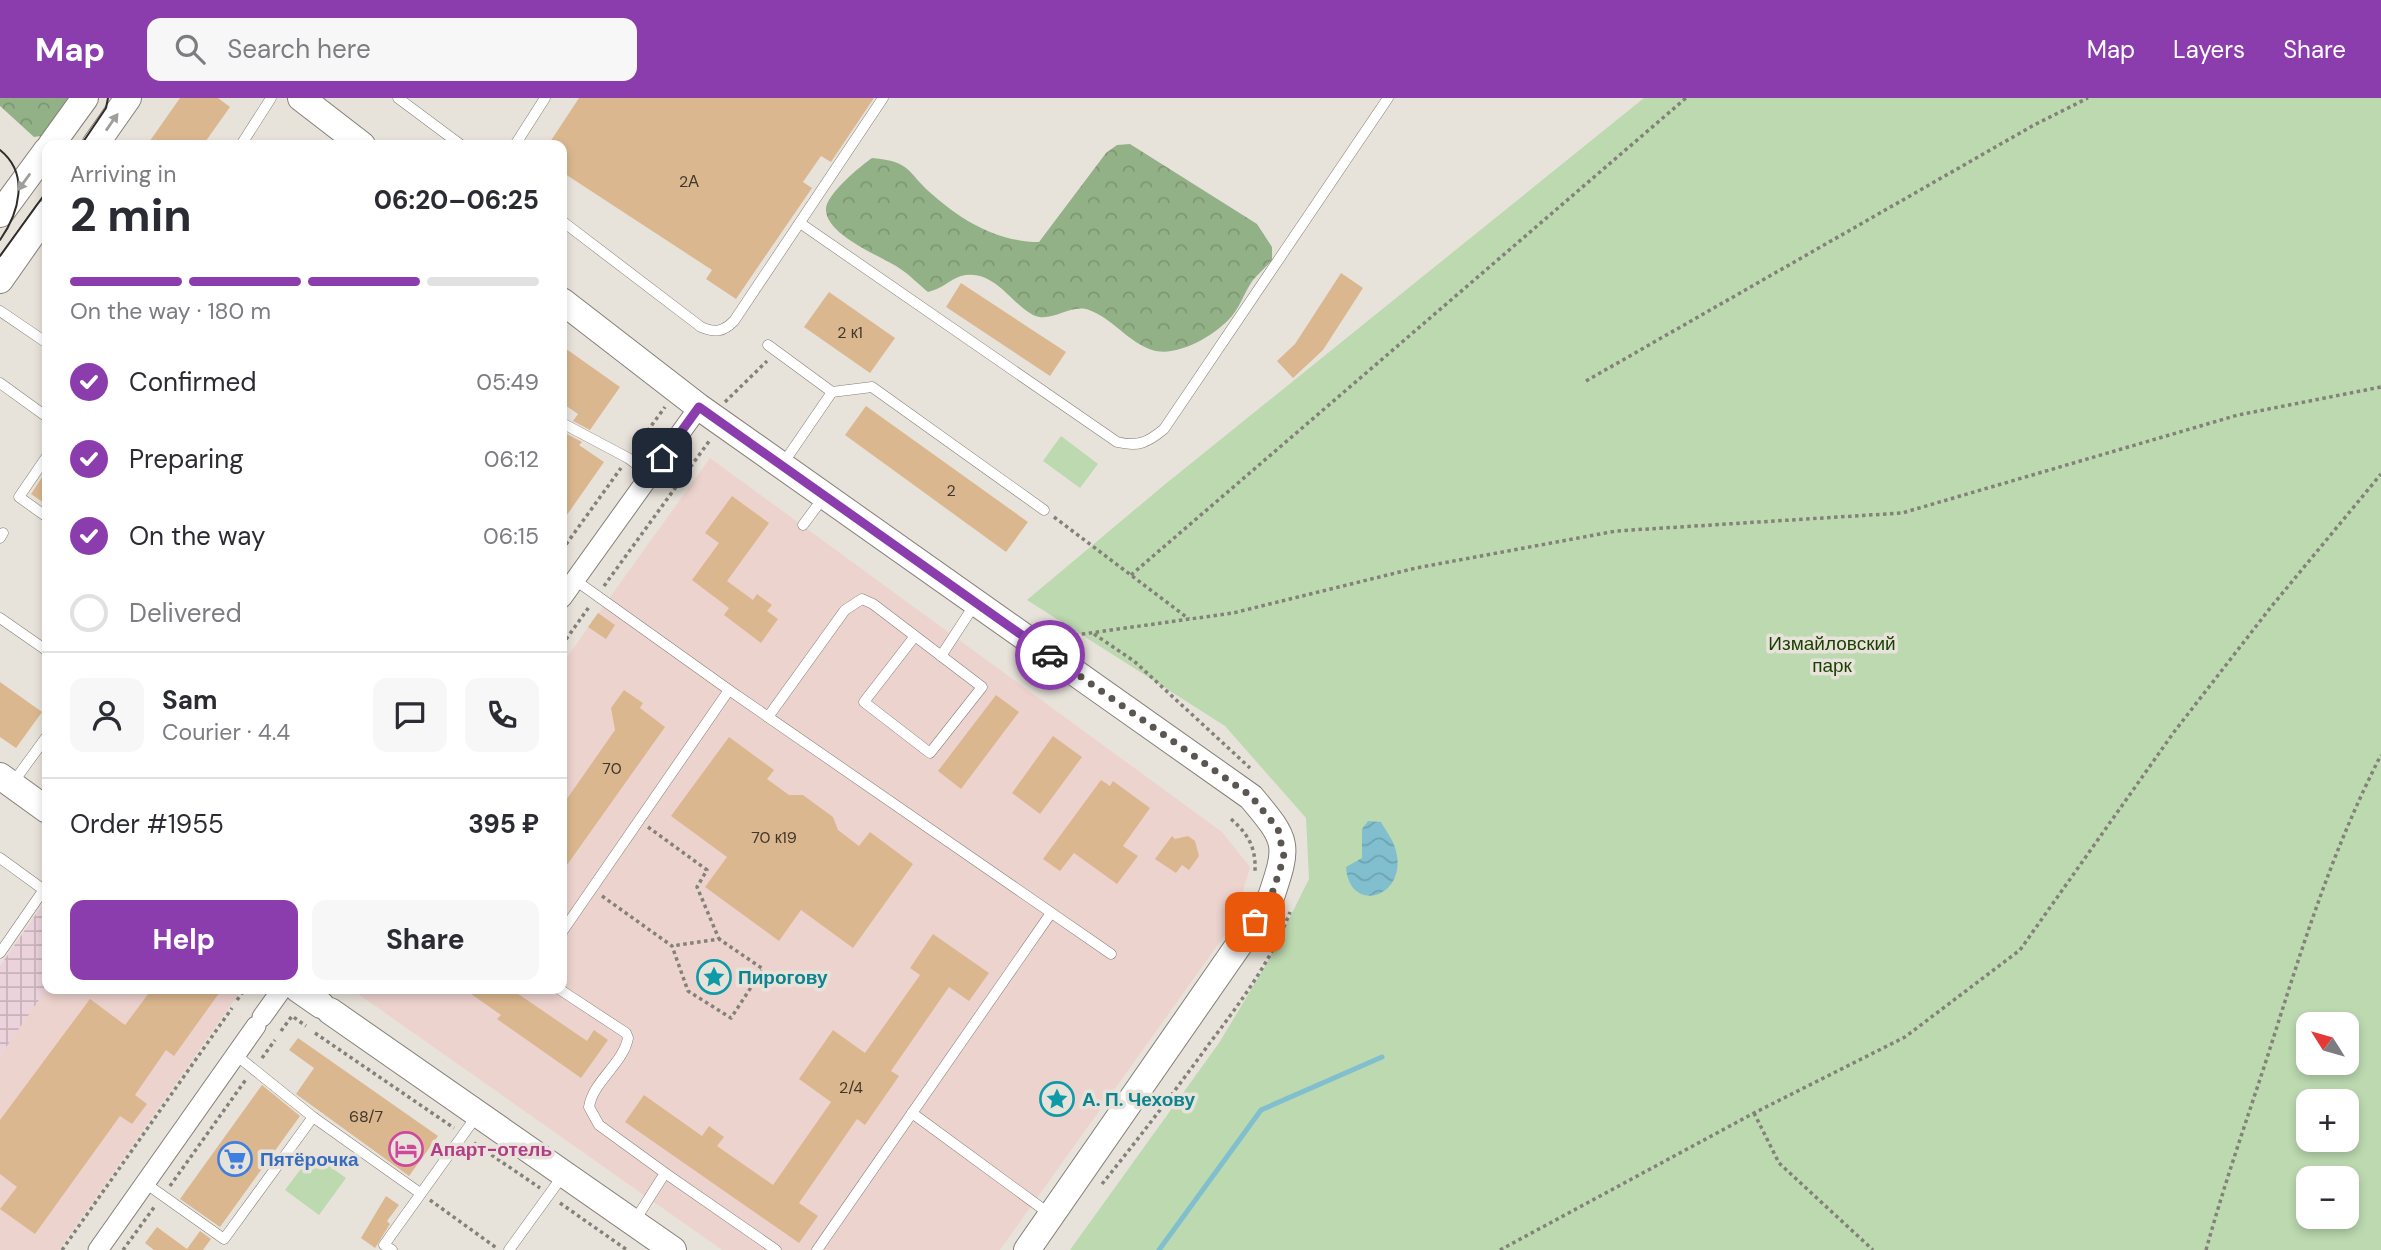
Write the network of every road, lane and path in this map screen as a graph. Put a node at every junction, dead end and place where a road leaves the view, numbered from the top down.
1 (85, 98) edge
2 (128, 98) edge
3 (271, 98) edge
4 (301, 98) edge
5 (398, 98) edge
6 (545, 98) edge
7 (883, 98) edge
8 (1388, 98) edge
9 (1686, 98) edge
10 (2088, 98) edge
11 (55, 140) edge
12 (99, 140) edge
13 (244, 140) edge
14 (356, 140) edge
15 (454, 140) edge
16 (518, 140) edge
17 (42, 157) edge
18 (0, 214) edge
19 (42, 221) edge
20 (800, 222) junction
21 (567, 226) edge
22 (0, 280) edge
23 (567, 304) edge
24 (0, 311) edge
25 (42, 340) edge
26 (768, 345) dead end
27 (777, 352) junction
28 (1586, 381) dead end
29 (0, 383) edge
30 (2381, 387) edge
31 (832, 392) junction
32 (710, 406) junction
33 (665, 407) dead end
34 (42, 413) edge
35 (567, 426) edge
36 (717, 431) dead end
37 (628, 458) junction
38 (42, 463) edge
39 (781, 466) junction
40 (2381, 474) edge
41 (650, 475) junction
42 (824, 497) junction
43 (1044, 510) joint
44 (42, 513) edge
45 (803, 525) dead end
46 (567, 543) edge
47 (1131, 575) junction
48 (575, 579) junction
49 (567, 591) edge
50 (597, 595) junction
51 (975, 604) junction
52 (0, 618) edge
53 (1189, 619) junction
54 (1092, 633) junction
55 (915, 636) junction
56 (567, 638) edge
57 (1052, 638) dead end
58 (42, 647) edge
59 (941, 656) junction
60 (729, 690) junction
61 (768, 717) junction
62 (42, 741) edge
63 (2381, 755) edge
64 (1254, 773) dead end
65 (6, 780) edge
66 (42, 806) edge
67 (639, 820) junction
68 (0, 858) edge
69 (42, 885) edge
70 (591, 889) junction
71 (42, 894) edge
72 (1291, 907) dead end
73 (1051, 913) junction
74 (567, 925) edge
75 (719, 939) junction
76 (671, 946) junction
77 (0, 953) edge
78 (1111, 954) dead end
79 (241, 994) edge
80 (279, 994) edge
81 (302, 994) edge
82 (567, 994) edge
83 (237, 1000) dead end
84 (232, 1008) dead end
85 (319, 1014) junction
86 (281, 1031) dead end
87 (275, 1040) dead end
88 (236, 1055) junction
89 (255, 1068) junction
90 (912, 1113) junction
91 (1754, 1113) junction
92 (478, 1114) junction
93 (313, 1117) junction
94 (664, 1173) junction
95 (564, 1174) junction
96 (145, 1183) junction
97 (1098, 1188) dead end
98 (420, 1193) junction
99 (163, 1195) junction
100 (1051, 1215) junction
101 (634, 1222) junction
102 (106, 1247) edge
103 (62, 1250) edge
104 (123, 1250) edge
105 (391, 1250) edge
106 (500, 1250) edge
107 (509, 1250) edge
108 (673, 1250) edge
109 (776, 1250) edge
110 (817, 1250) edge
111 (1027, 1250) edge
112 (1500, 1250) edge
113 (1873, 1250) edge
114 (2206, 1250) edge

1 - 11 main road
12 -> 2 main road
3 - 13 lane
4 - 14 main road
5 - 15 lane
6 - 16 lane
7 - 20 lane
8 - 20 lane
9 - 47 path
10 - 28 path
17 -> 18 main road
19 - 22 main road
20 - 21 lane
23 - 32 main road
24 - 25 lane
26 - 27 lane
27 - 31 lane
27 - 32 path
29 - 34 lane
30 - 53 path
31 - 39 lane
31 - 43 lane
32 - 39 main road
32 - 41 street
33 - 37 path
35 - 37 lane
36 - 50 path
37 - 41 lane
37 - 46 path
38 - 44 lane
39 - 42 main road
40 - 91 path
41 - 48 street
42 - 45 lane
42 - 51 main road
43 - 47 path
47 - 53 path
48 - 49 street
48 - 50 lane
50 - 56 path
50 - 60 lane
51 - 59 lane
51 - 100 main road
52 - 58 lane
53 - 54 path
54 - 57 path
54 - 64 path
55 - 59 lane
55 - 59 lane
55 - 61 lane
60 - 61 lane
60 - 67 lane
61 - 73 lane
62 - 65 lane
63 - 114 path
65 - 66 main road
67 - 70 lane
67 - 75 path
68 - 69 lane
70 - 74 lane
70 - 76 path
71 - 77 lane
72 - 97 path
73 - 78 lane
73 - 90 lane
75 - 76 path
75 - 76 path
79 - 83 path
80 - 88 street
81 - 85 main road
82 - 94 lane
84 - 103 path
85 - 86 path
85 - 92 main road
87 - 89 path
88 - 89 lane
88 - 96 street
89 - 93 lane
89 - 99 path
90 - 100 lane
90 - 110 lane
91 - 112 path
91 - 113 path
92 - 95 main road
92 - 98 lane
93 - 98 lane
93 - 99 lane
94 - 101 lane
94 - 109 lane
95 - 101 main road
95 - 107 lane
96 - 99 lane
96 - 102 street
98 - 105 lane
98 - 106 path
99 - 104 path
100 - 111 main road
101 - 108 main road

